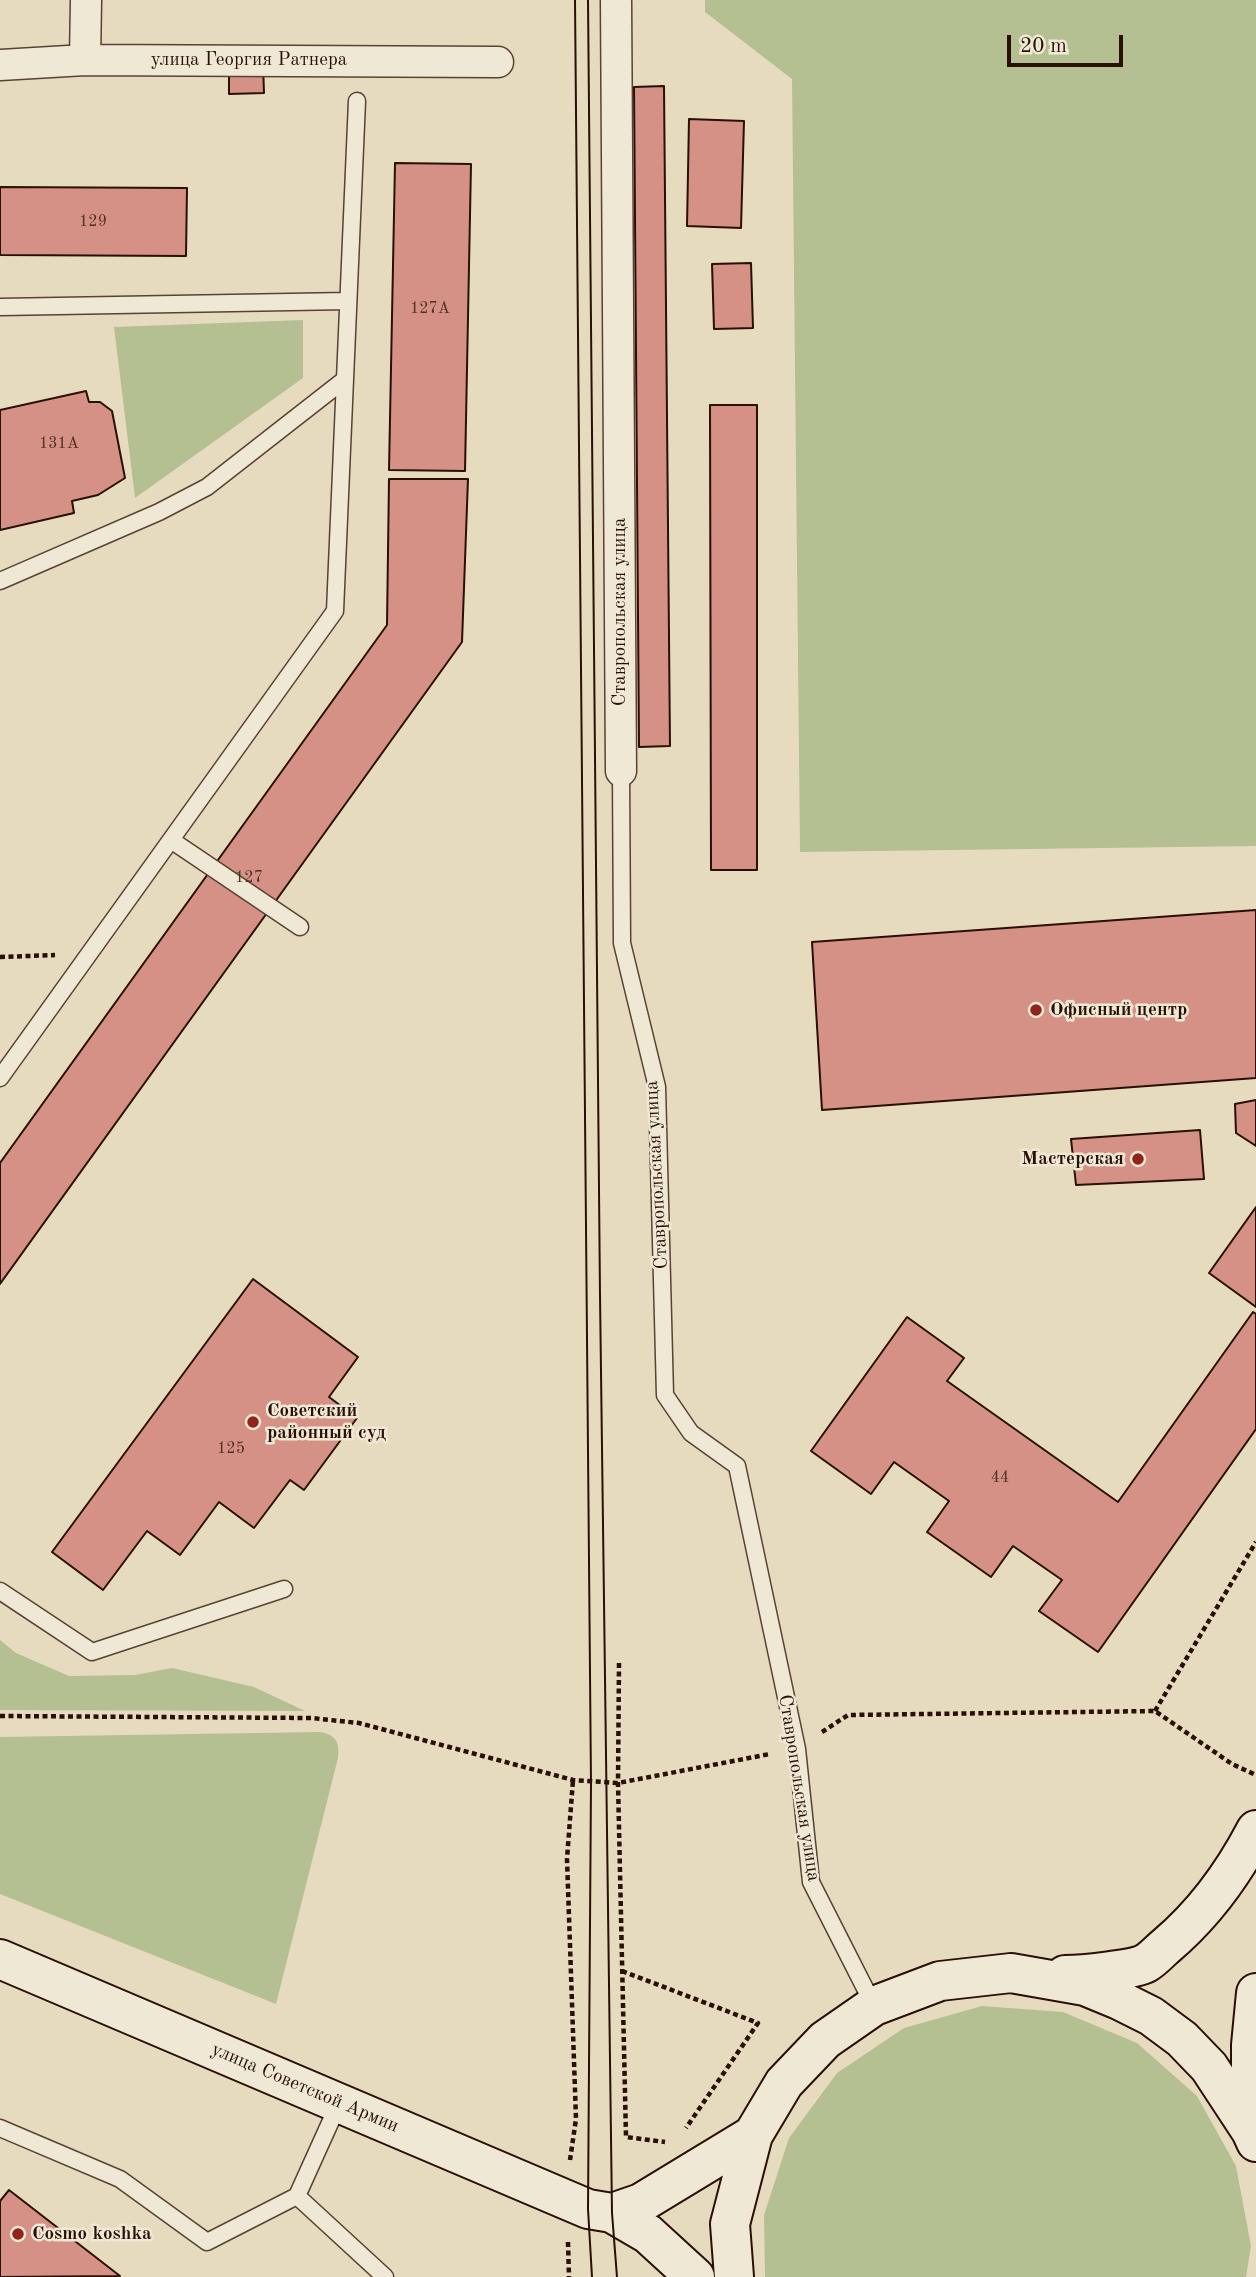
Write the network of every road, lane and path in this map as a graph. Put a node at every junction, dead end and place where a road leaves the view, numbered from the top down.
1 (86, 0) edge
2 (616, 0) edge
3 (85, 60) junction
4 (498, 61) dead end
5 (0, 65) edge
6 (356, 101) dead end
7 (348, 301) junction
8 (0, 307) edge
9 (344, 380) junction
10 (0, 580) edge
11 (621, 771) joint
12 (171, 840) junction
13 (300, 927) dead end
14 (90, 953) junction
15 (0, 957) edge
16 (0, 1078) edge
17 (1256, 1542) edge
18 (284, 1589) dead end
19 (0, 1591) edge
20 (619, 1663) dead end
21 (1155, 1711) junction
22 (0, 1716) edge
23 (797, 1749) junction
24 (1256, 1775) edge
25 (573, 1780) junction
26 (618, 1783) junction
27 (1256, 1830) edge
28 (0, 1959) edge
29 (622, 1971) junction
30 (1011, 1973) junction
31 (1256, 1993) edge
32 (874, 2006) junction
33 (339, 2103) junction
34 (0, 2129) edge
35 (683, 2133) dead end
36 (753, 2135) junction
37 (1254, 2137) edge
38 (675, 2144) dead end
39 (297, 2196) junction
40 (565, 2199) junction
41 (612, 2213) junction
42 (385, 2277) edge
43 (569, 2277) edge
44 (695, 2277) edge
45 (734, 2277) edge

1 - 3 street
2 - 11 street, Ставропольская улица
3 - 4 street, улица Георгия Ратнера
3 - 5 street, улица Георгия Ратнера
6 - 7 lane
7 - 8 lane
7 - 9 lane
9 - 10 lane
9 - 12 lane
11 - 23 lane, Ставропольская улица
12 - 13 lane
12 - 14 lane
14 - 15 path
14 - 16 lane
17 - 21 path
18 - 19 lane
20 - 26 path
21 - 23 path
21 - 24 path
22 - 25 path
23 - 26 path
23 - 32 lane, Ставропольская улица
25 - 26 path
25 - 40 path
26 - 29 path
27 - 30 main road
28 - 33 main road, улица Советской Армии
29 - 35 path
29 - 38 path
30 - 32 main road
30 - 37 main road
31 - 37 main road
32 - 36 main road
33 - 39 lane
33 - 40 main road, улица Советской Армии
34 - 39 lane
36 - 41 main road
36 - 45 main road
39 - 42 lane
40 - 41 main road, улица Советской Армии
40 - 43 path
41 - 44 main road, улица Советской Армии

